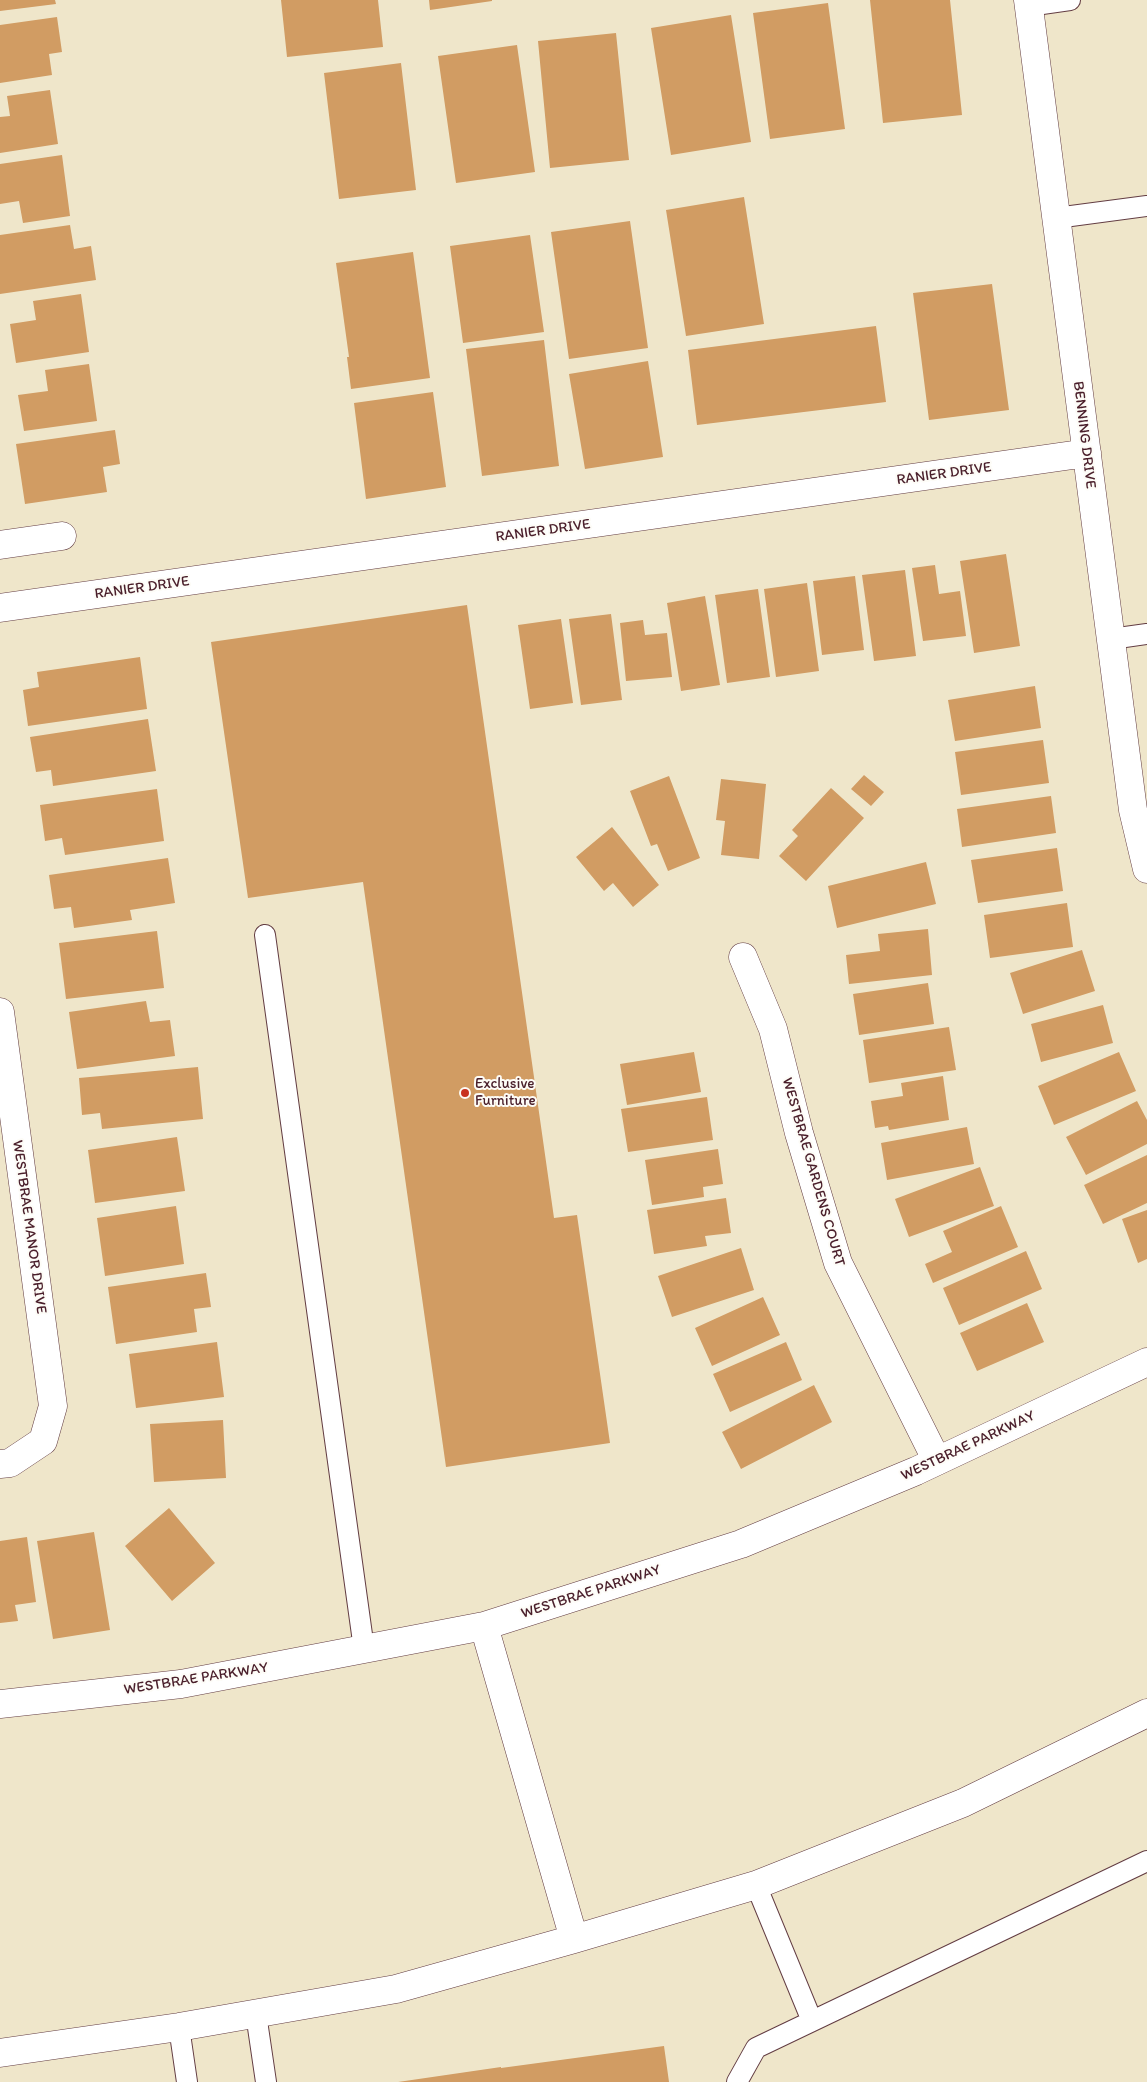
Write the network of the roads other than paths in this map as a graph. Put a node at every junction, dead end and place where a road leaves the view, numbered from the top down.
1 (1070, 0) edge
2 (1028, 3) edge
3 (1147, 206) edge
4 (1056, 218) junction
5 (1087, 453) junction
6 (62, 536) dead end
7 (0, 545) edge
8 (0, 608) edge
9 (1147, 634) edge
10 (1111, 639) junction
11 (1147, 869) edge
12 (265, 935) dead end
13 (744, 957) dead end
14 (1, 1022) edge
15 (1147, 1362) edge
16 (937, 1461) junction
17 (0, 1464) edge
18 (484, 1626) junction
19 (364, 1649) junction
20 (0, 1704) edge
21 (1147, 1713) edge
22 (1147, 1861) edge
23 (756, 1885) junction
24 (574, 1939) junction
25 (256, 2014) junction
26 (812, 2021) junction
27 (179, 2027) junction
28 (0, 2053) edge
29 (187, 2082) edge
30 (266, 2082) edge
31 (737, 2082) edge

1 - 2 lane
2 - 4 street, BENNING DRIVE
3 - 4 lane
4 - 5 street, BENNING DRIVE
5 - 8 street, RANIER DRIVE
5 - 10 street, BENNING DRIVE
6 - 7 street
9 - 10 lane
10 - 11 street, BENNING DRIVE
12 - 19 lane
13 - 16 street, WESTBRAE GARDENS COURT
14 - 17 street, WESTBRAE MANOR DRIVE
15 - 16 street, WESTBRAE PARKWAY
16 - 18 street, WESTBRAE PARKWAY
18 - 19 street, WESTBRAE PARKWAY
18 - 24 street
19 - 20 street, WESTBRAE PARKWAY
21 - 23 street
22 - 26 lane
23 - 24 street
23 - 26 lane
24 - 25 street
25 - 27 street
25 - 30 lane
26 - 31 lane
27 - 28 street
27 - 29 lane

